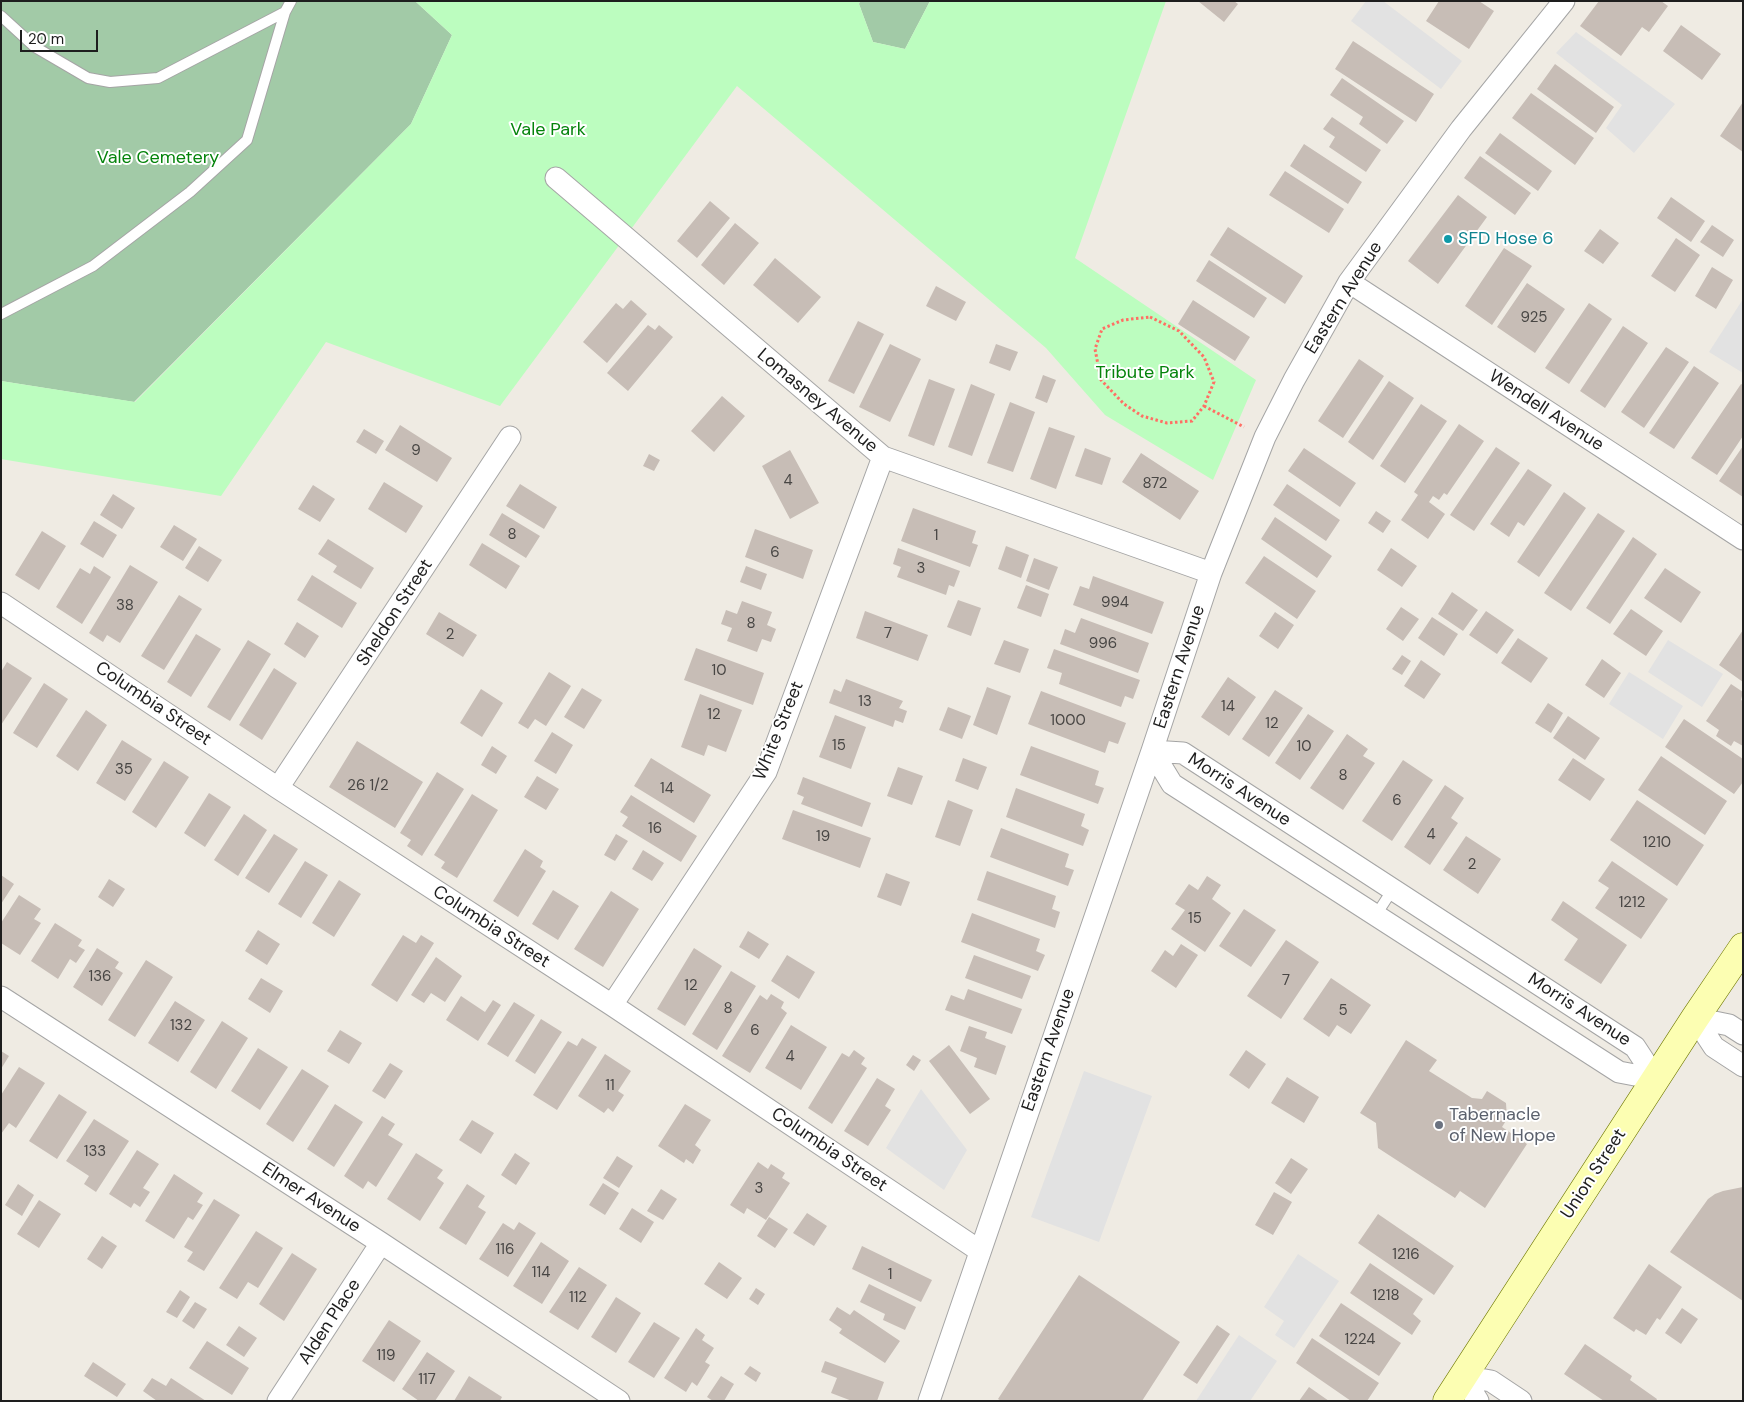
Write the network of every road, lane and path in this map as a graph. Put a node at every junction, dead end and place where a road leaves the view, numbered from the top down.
1 (290, 1) edge
2 (1564, 1) edge
3 (285, 12) junction
4 (1, 16) edge
5 (556, 178) dead end
6 (1350, 282) junction
7 (1, 314) edge
8 (1204, 406) junction
9 (510, 437) dead end
10 (1265, 437) junction
11 (882, 457) junction
12 (1743, 539) edge
13 (1211, 573) junction
14 (1, 603) edge
15 (1152, 751) junction
16 (278, 788) junction
17 (1393, 889) junction
18 (1376, 916) junction
19 (1743, 947) edge
20 (1, 997) edge
21 (612, 1005) junction
22 (1694, 1018) junction
23 (1743, 1034) edge
24 (1743, 1066) edge
25 (1656, 1078) junction
26 (381, 1243) junction
27 (980, 1252) junction
28 (1462, 1376) junction
29 (278, 1401) edge
30 (620, 1401) edge
31 (929, 1401) edge
32 (1446, 1401) edge
33 (1478, 1401) edge
34 (1521, 1401) edge

1 - 3 lane
2 - 6 street, Eastern Avenue
3 - 4 lane
3 - 7 lane
5 - 11 street, Lomasney Avenue
6 - 10 street, Eastern Avenue
6 - 12 street, Wendell Avenue
8 - 8 path
8 - 10 path
9 - 16 street, Sheldon Street
10 - 13 street, Eastern Avenue
11 - 13 street, Lomasney Avenue
11 - 21 street, White Street
13 - 15 street, Eastern Avenue
14 - 16 street, Columbia Street
15 - 17 street, Morris Avenue
15 - 18 street, Morris Avenue
15 - 27 street, Eastern Avenue
16 - 21 street, Columbia Street
17 - 18 lane
17 - 25 street, Morris Avenue
18 - 25 street, Morris Avenue
19 - 22 main road, Union Street
20 - 26 street, Elmer Avenue
21 - 27 street, Columbia Street
22 - 23 street
22 - 24 street
22 - 25 main road, Union Street
25 - 28 main road, Union Street
26 - 29 street, Alden Place
26 - 30 street, Elmer Avenue
27 - 31 street, Eastern Avenue
28 - 32 main road, Union Street
28 - 33 street
28 - 34 street

